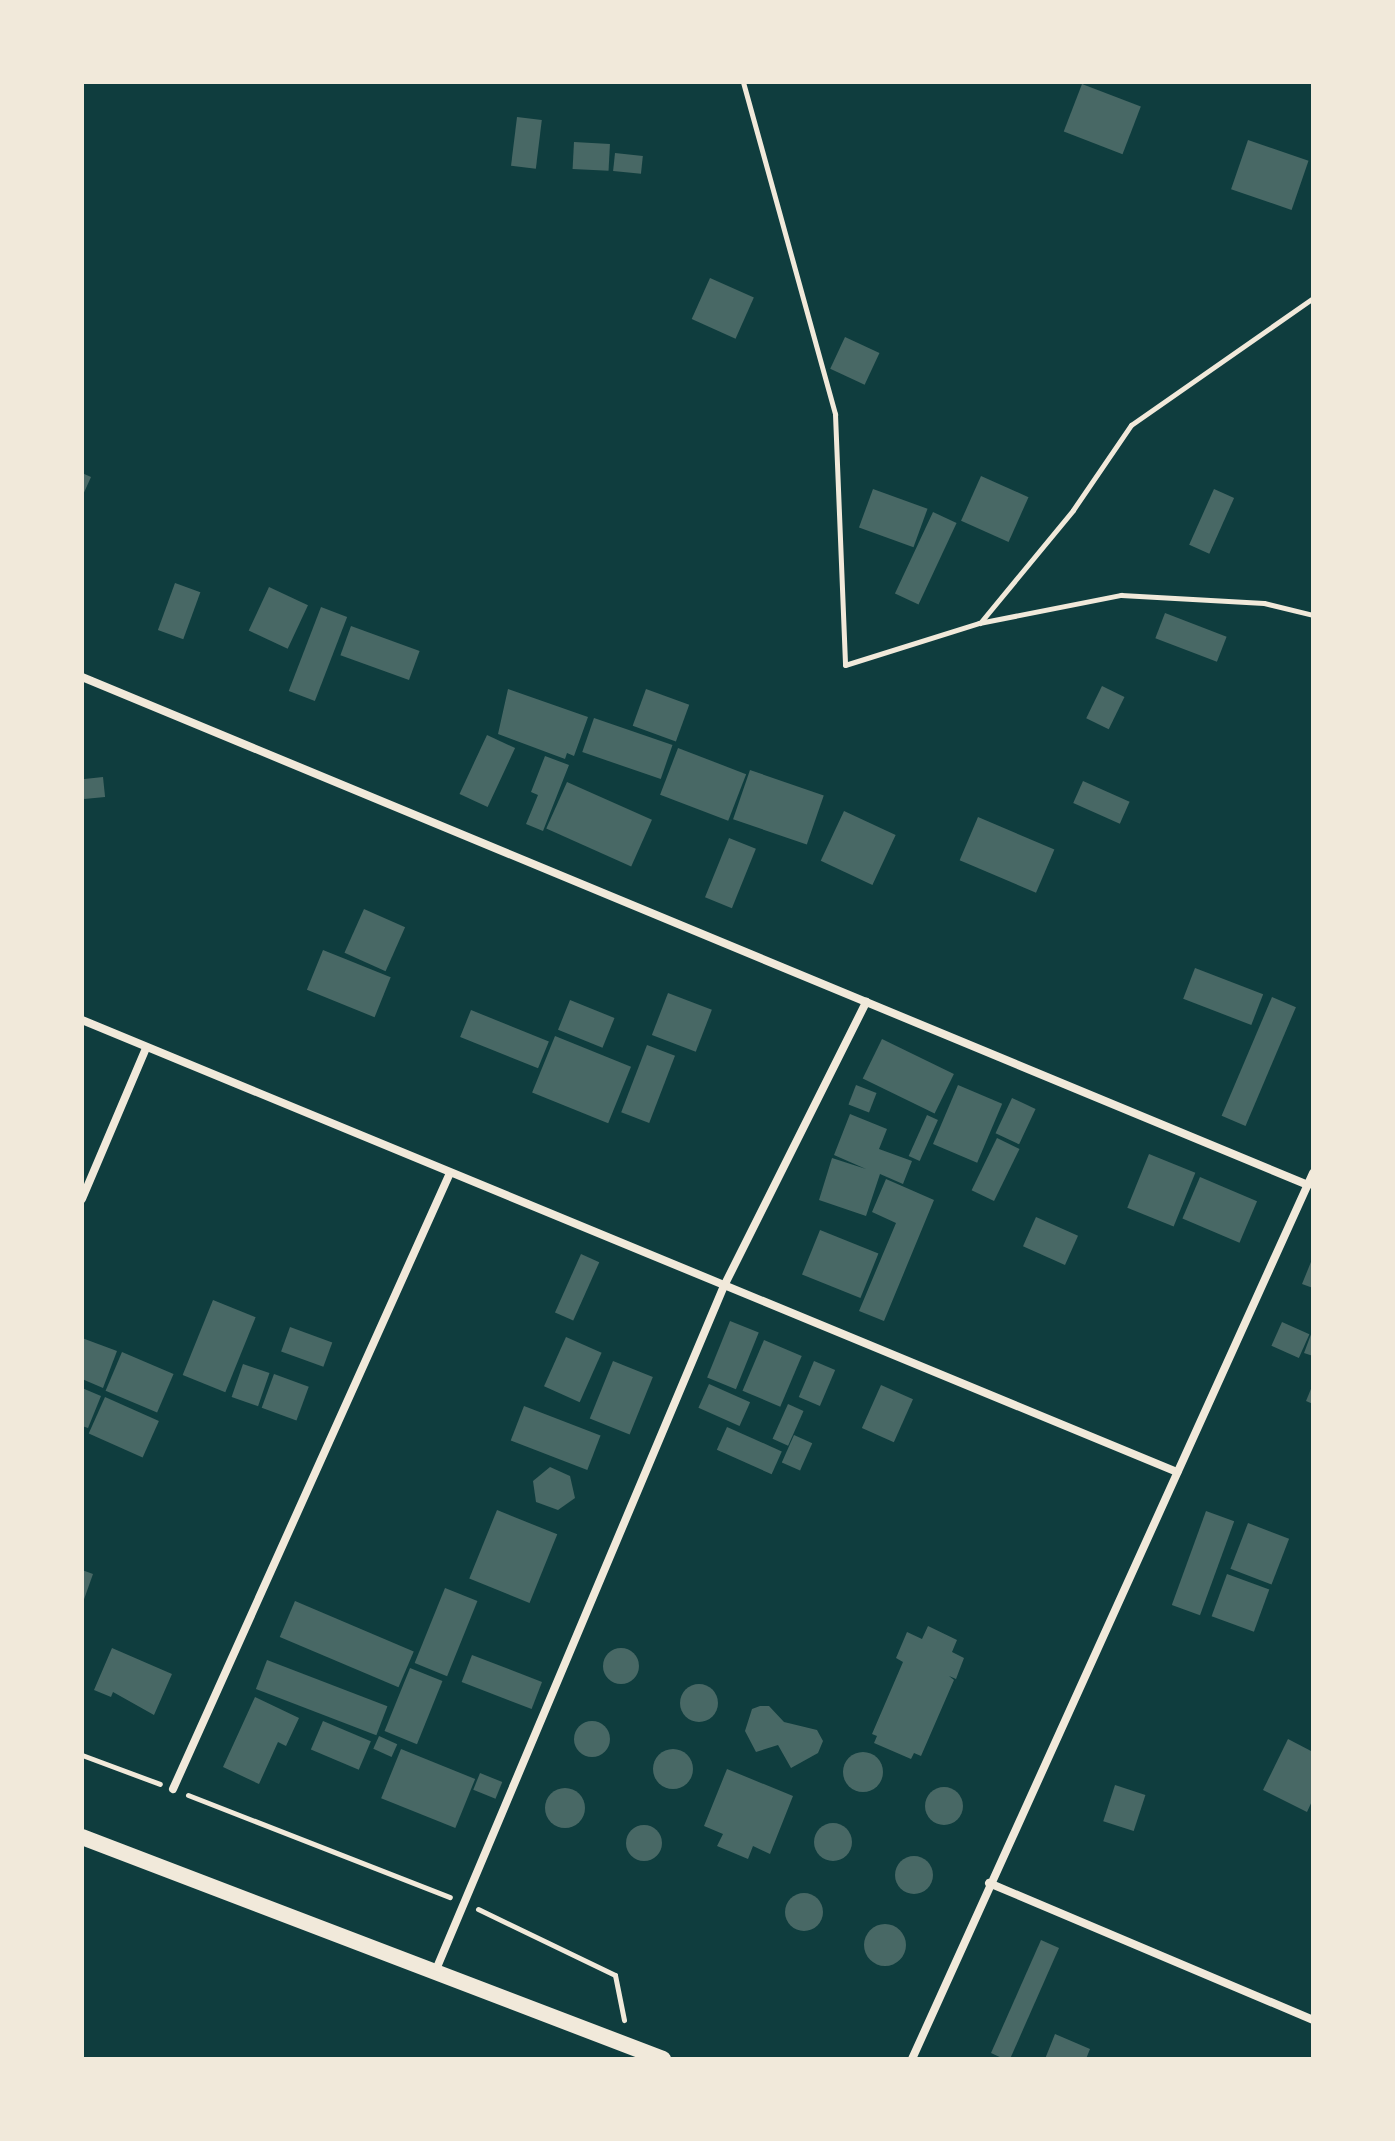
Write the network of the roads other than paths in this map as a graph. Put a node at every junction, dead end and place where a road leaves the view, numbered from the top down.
1 (82, 677) edge
2 (866, 1002) junction
3 (82, 1020) edge
4 (146, 1048) junction
5 (450, 1173) junction
6 (1313, 1173) edge
7 (1308, 1185) junction
8 (82, 1199) edge
9 (724, 1286) junction
10 (1177, 1472) junction
11 (173, 1789) road end
12 (82, 1837) edge
13 (989, 1883) junction
14 (435, 1972) junction
15 (1313, 2020) edge
16 (626, 2052) edge
17 (663, 2059) edge
18 (912, 2059) edge

1 - 2 street
2 - 7 street
2 - 9 street
3 - 4 street
4 - 5 street
4 - 8 street
5 - 9 street
5 - 11 street
6 - 7 street
7 - 10 street
9 - 10 street
9 - 14 street
10 - 13 street
12 - 14 main road
13 - 15 street
13 - 18 street
14 - 16 main road
16 - 17 main road

